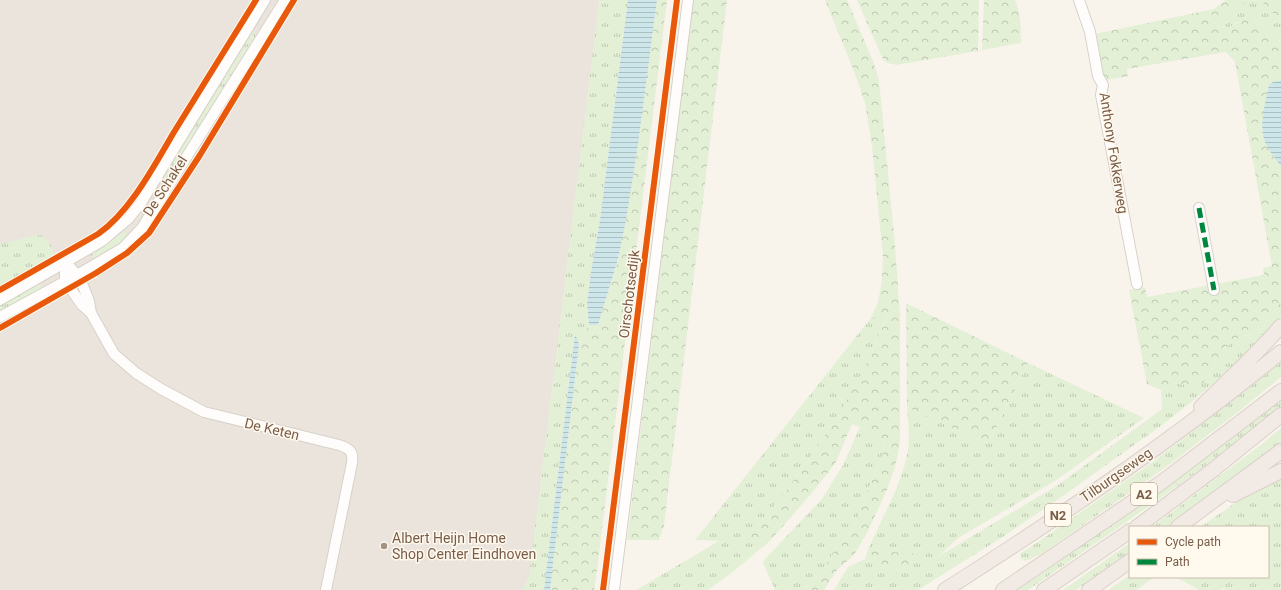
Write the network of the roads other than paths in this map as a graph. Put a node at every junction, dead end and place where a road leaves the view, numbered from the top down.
1 (265, 0) edge
2 (285, 0) edge
3 (688, 0) edge
4 (1079, 0) edge
5 (1199, 208) dead end
6 (65, 262) junction
7 (77, 275) junction
8 (65, 282) junction
9 (1137, 284) dead end
10 (1214, 290) dead end
11 (0, 300) edge
12 (91, 313) junction
13 (0, 317) edge
14 (1281, 326) edge
15 (1281, 352) edge
16 (1281, 391) edge
17 (1281, 415) edge
18 (1170, 438) junction
19 (1281, 451) edge
20 (1281, 471) edge
21 (1204, 509) junction
22 (1137, 526) edge
23 (1179, 526) edge
24 (1129, 533) edge
25 (1129, 562) edge
26 (326, 590) edge
27 (614, 590) edge
28 (945, 590) edge
29 (1002, 590) edge
30 (1044, 590) edge
31 (1089, 590) edge

1 - 6 street, De Schakel
2 - 7 street, De Schakel
3 - 27 street, Oirschotsedijk
4 - 9 street, Anthony Fokkerweg
5 - 10 street
6 - 7 street, De Keten
6 - 8 street
6 - 11 street, De Schakel
7 - 8 street, De Schakel
7 - 12 street, De Keten
8 - 12 street, De Keten
8 - 13 street, De Schakel
12 - 26 street, De Keten
14 - 18 highway, N2
15 - 18 highway, Tilburgseweg / N2
16 - 29 highway, A2
17 - 22 highway, A2
18 - 28 highway, Tilburgseweg / N2
19 - 21 highway
20 - 21 highway
21 - 23 highway
24 - 30 highway
25 - 31 highway

